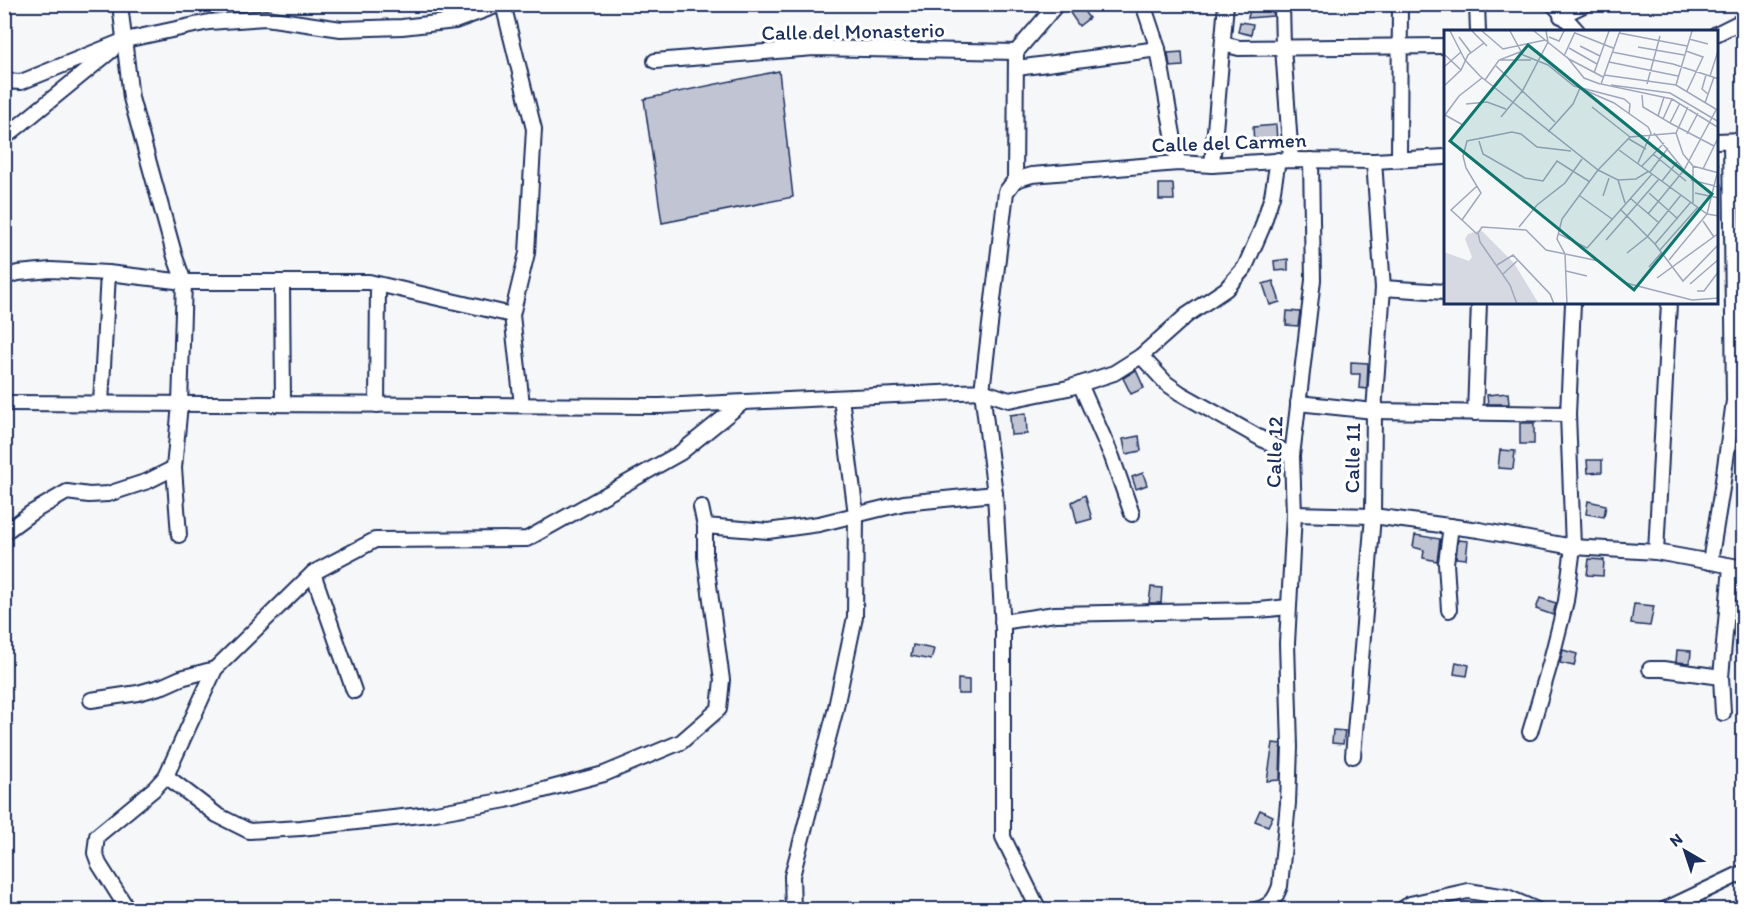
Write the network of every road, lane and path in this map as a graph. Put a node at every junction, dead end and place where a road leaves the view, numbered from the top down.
1 (120, 4) edge
2 (502, 4) edge
3 (1057, 4) edge
4 (1143, 4) edge
5 (1226, 4) edge
6 (1282, 4) edge
7 (1400, 4) edge
8 (1477, 4) edge
9 (1552, 4) edge
10 (1586, 4) edge
11 (1562, 16) junction
12 (1743, 20) edge
13 (1478, 30) edge
14 (1576, 30) edge
15 (1718, 33) edge
16 (125, 40) junction
17 (1223, 44) junction
18 (1400, 46) junction
19 (1444, 46) edge
20 (1283, 47) junction
21 (1158, 49) junction
22 (1016, 52) junction
23 (655, 62) dead end
24 (1017, 68) junction
25 (4, 81) edge
26 (4, 138) edge
27 (1737, 140) edge
28 (1718, 141) edge
29 (1400, 158) junction
30 (1444, 158) edge
31 (1284, 160) junction
32 (1311, 160) junction
33 (1374, 160) junction
34 (1178, 163) junction
35 (1212, 165) junction
36 (1015, 180) junction
37 (108, 273) junction
38 (4, 277) edge
39 (184, 282) junction
40 (282, 282) junction
41 (378, 285) junction
42 (1383, 288) junction
43 (1444, 292) edge
44 (1479, 304) edge
45 (1573, 304) edge
46 (1668, 304) edge
47 (512, 315) junction
48 (1141, 356) junction
49 (1080, 384) junction
50 (982, 391) junction
51 (841, 398) junction
52 (4, 403) edge
53 (742, 403) junction
54 (1298, 403) junction
55 (101, 404) junction
56 (180, 404) junction
57 (283, 404) junction
58 (377, 405) junction
59 (522, 405) junction
60 (1374, 411) junction
61 (1475, 413) junction
62 (1568, 414) junction
63 (1292, 456) junction
64 (174, 468) junction
65 (995, 494) junction
66 (701, 507) dead end
67 (856, 514) junction
68 (1132, 514) dead end
69 (1294, 514) junction
70 (1373, 516) junction
71 (705, 526) junction
72 (1451, 526) junction
73 (4, 533) edge
74 (179, 535) dead end
75 (1573, 547) junction
76 (1656, 552) junction
77 (1710, 562) junction
78 (1737, 567) edge
79 (313, 573) junction
80 (1288, 607) junction
81 (1449, 610) dead end
82 (1002, 622) junction
83 (215, 669) junction
84 (1650, 669) dead end
85 (1721, 677) junction
86 (354, 691) dead end
87 (91, 700) dead end
88 (1723, 713) dead end
89 (1530, 732) dead end
90 (1353, 756) dead end
91 (166, 776) junction
92 (1743, 872) edge
93 (128, 909) edge
94 (793, 909) edge
95 (1039, 909) edge
96 (1255, 909) edge
97 (1401, 909) edge
98 (1537, 909) edge
99 (1664, 909) edge

1 - 16 street
2 - 16 street
2 - 47 street
3 - 22 street
4 - 21 street
5 - 17 street
6 - 20 street
7 - 18 street
8 - 13 street
9 - 11 street
10 - 11 street
11 - 14 street
12 - 15 street
16 - 25 street
16 - 26 street
16 - 39 street
17 - 20 street
17 - 35 street
18 - 19 street
18 - 20 street
18 - 29 street
20 - 31 street
21 - 24 street
21 - 34 street
22 - 23 street, Calle del Monasterio
22 - 24 street
24 - 36 street
27 - 28 street
27 - 77 street
29 - 30 street, Calle del Carmen
29 - 33 street, Calle del Carmen
31 - 32 street, Calle del Carmen
31 - 35 street, Calle del Carmen
31 - 48 street
32 - 33 street, Calle del Carmen
32 - 54 street, Calle 12
33 - 42 street, Calle 11
34 - 35 street, Calle del Carmen
34 - 36 street, Calle del Carmen
36 - 50 street
37 - 38 street
37 - 39 street
37 - 55 street
39 - 40 street
39 - 56 street
40 - 41 street
40 - 57 street
41 - 47 street
41 - 58 street
42 - 43 street
42 - 60 street, Calle 11
44 - 61 street
45 - 62 street
46 - 76 street
47 - 59 street
48 - 49 street
48 - 63 street
49 - 50 street
49 - 68 street
50 - 51 street
50 - 65 street
51 - 53 street
51 - 67 street
52 - 55 street
53 - 59 street
53 - 79 street
54 - 60 street
54 - 63 street, Calle 12
55 - 56 street
56 - 57 street
56 - 64 street
57 - 58 street
58 - 59 street
60 - 61 street
60 - 70 street, Calle 11
61 - 62 street
62 - 75 street
63 - 69 street, Calle 12
64 - 73 street
64 - 74 street
65 - 67 street
65 - 82 street
66 - 71 street
67 - 71 street
67 - 94 street
69 - 70 street
69 - 80 street, Calle 12
70 - 72 street
70 - 90 street, Calle 11
71 - 91 street
72 - 75 street
72 - 81 street
75 - 76 street
75 - 89 street
76 - 77 street
77 - 78 street
78 - 85 street
79 - 83 street
79 - 86 street
80 - 82 street
80 - 96 street, Calle 12
82 - 95 street
83 - 87 street
83 - 91 street
84 - 85 street
85 - 88 street
91 - 93 street
92 - 99 street
97 - 98 street

